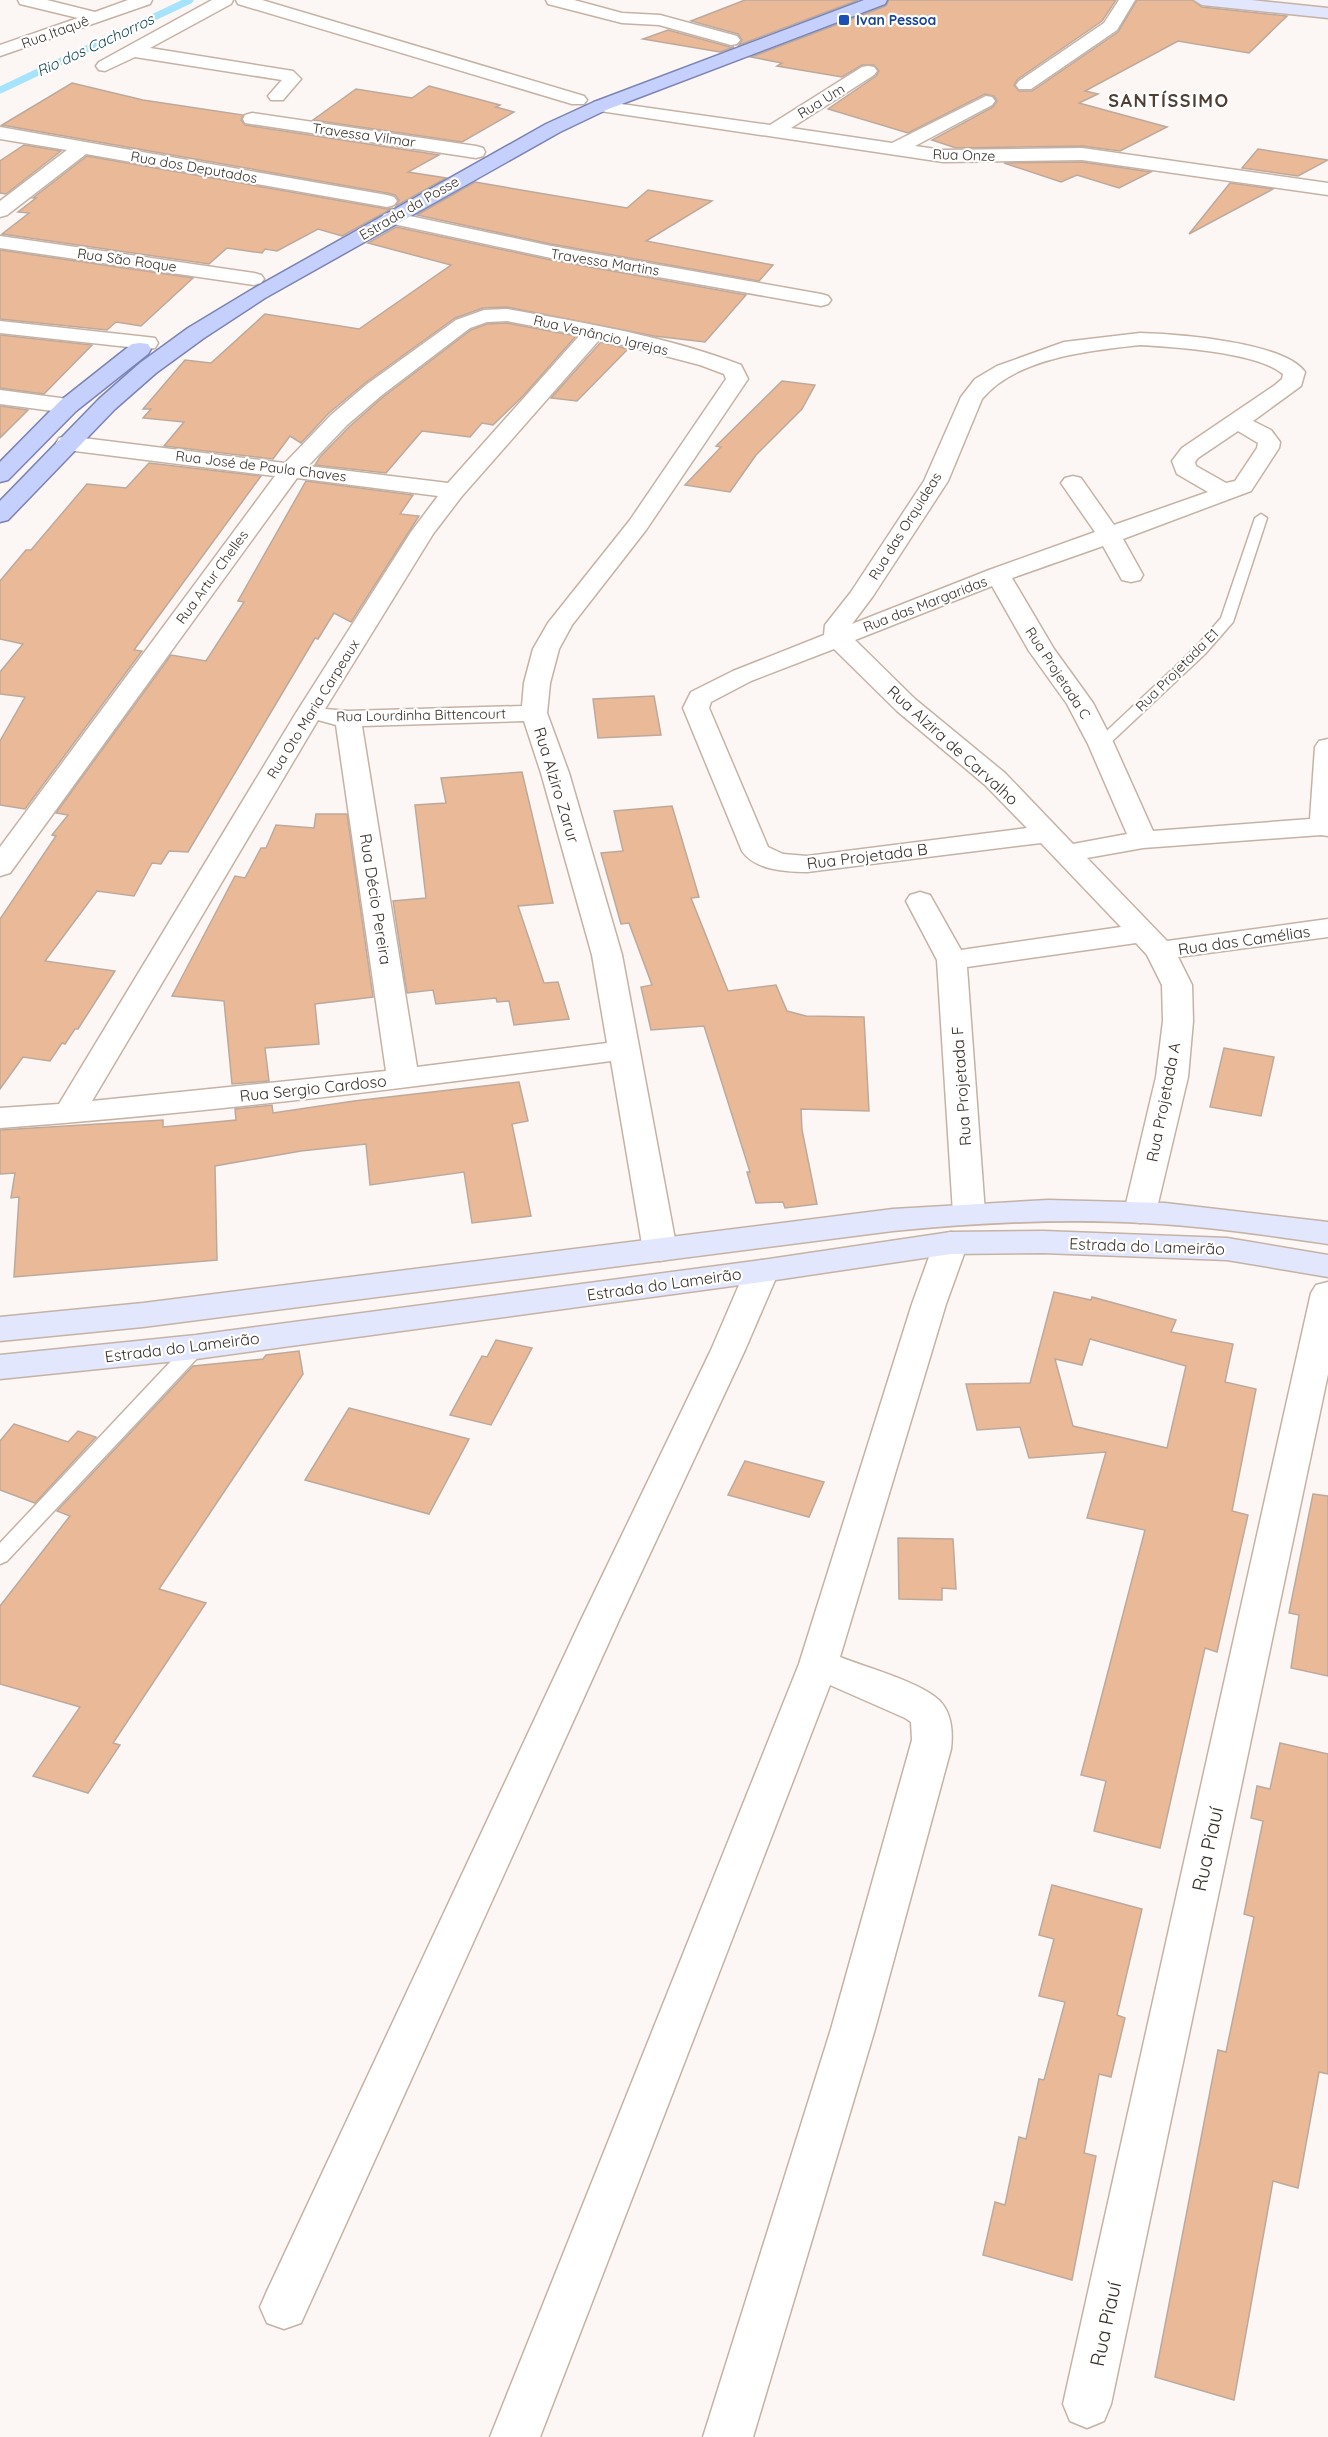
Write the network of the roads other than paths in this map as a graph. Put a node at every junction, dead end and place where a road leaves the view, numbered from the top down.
1 (26, 0) edge
2 (144, 0) edge
3 (225, 0) edge
4 (244, 0) edge
5 (554, 0) edge
6 (840, 0) edge
7 (879, 0) edge
8 (1127, 0) edge
9 (1202, 0) edge
10 (669, 4) dead end
11 (1328, 13) edge
12 (96, 17) junction
13 (632, 18) junction
14 (731, 40) junction
15 (0, 51) edge
16 (132, 51) junction
17 (105, 66) dead end
18 (868, 71) dead end
19 (1025, 85) dead end
20 (277, 96) dead end
21 (578, 100) junction
22 (986, 101) dead end
23 (600, 106) junction
24 (252, 118) dead end
25 (774, 131) junction
26 (0, 133) edge
27 (83, 147) junction
28 (895, 149) junction
29 (476, 152) junction
30 (0, 184) edge
31 (29, 188) junction
32 (1328, 189) edge
33 (389, 210) junction
34 (0, 211) edge
35 (0, 242) edge
36 (254, 279) junction
37 (821, 300) dead end
38 (463, 324) joint
39 (0, 327) edge
40 (595, 331) junction
41 (147, 343) junction
42 (736, 373) joint
43 (0, 397) edge
44 (68, 405) junction
45 (1237, 421) junction
46 (67, 443) junction
47 (291, 470) junction
48 (0, 475) edge
49 (1073, 483) dead end
50 (454, 491) junction
51 (1231, 492) junction
52 (0, 515) edge
53 (1261, 518) dead end
54 (1109, 535) junction
55 (998, 575) junction
56 (1131, 576) dead end
57 (838, 638) junction
58 (742, 676) joint
59 (309, 713) junction
60 (534, 713) junction
61 (348, 719) junction
62 (1101, 744) junction
63 (1328, 747) edge
64 (1325, 827) edge
65 (1143, 840) junction
66 (1058, 844) junction
67 (0, 867) edge
68 (920, 902) dead end
69 (1328, 928) edge
70 (1152, 942) junction
71 (952, 960) junction
72 (625, 1050) junction
73 (403, 1079) junction
74 (69, 1114) junction
75 (0, 1118) edge
76 (1140, 1212) junction
77 (969, 1213) junction
78 (1328, 1233) edge
79 (951, 1243) junction
80 (660, 1250) junction
81 (1328, 1266) edge
82 (762, 1271) junction
83 (1328, 1293) edge
84 (0, 1329) edge
85 (196, 1347) junction
86 (3, 1370) edge
87 (0, 1556) edge
88 (818, 1664) junction
89 (284, 2307) dead end
90 (1087, 2404) dead end
91 (515, 2437) edge
92 (728, 2437) edge

1 - 12 street
2 - 12 street, Rua Itaquê
3 - 16 street
4 - 21 street
5 - 13 street
6 - 14 main road, Estrada da Posse
7 - 23 main road, Estrada da Posse
8 - 19 street
9 - 11 main road
10 - 13 street
12 - 15 street, Rua Itaquê
13 - 14 street
14 - 21 main road, Estrada da Posse
16 - 17 street
16 - 20 street
18 - 25 street, Rua Um
21 - 29 main road, Estrada da Posse
22 - 28 street
23 - 25 street, Rua Onze
23 - 33 main road, Estrada da Posse
24 - 29 street, Travessa Vilmar
25 - 28 street, Rua Onze
26 - 27 street, Rua dos Deputados
27 - 31 street
27 - 33 street, Rua dos Deputados
28 - 32 street, Rua Onze
29 - 33 main road, Estrada da Posse
30 - 31 street
31 - 34 street
33 - 36 main road, Estrada da Posse
33 - 37 street, Travessa Martins
33 - 46 main road, Estrada da Posse
35 - 36 street, Rua São Roque
36 - 41 main road, Estrada da Posse
38 - 40 street, Rua Venâncio Igrejas
38 - 47 street, Rua Artur Chelles
39 - 41 street
40 - 42 street, Rua Venâncio Igrejas
40 - 50 street, Rua Oto Maria Carpeaux
41 - 44 main road, Estrada da Posse
42 - 60 street, Rua Alziro Zarur
43 - 44 street
44 - 48 main road, Estrada da Posse
45 - 51 street
45 - 51 street, Rua das Orquideas
45 - 57 street, Rua das Orquideas
46 - 47 street, Rua José de Paula Chaves
46 - 52 main road, Estrada da Posse
47 - 50 street, Rua José de Paula Chaves
47 - 67 street, Rua Artur Chelles
49 - 54 street
50 - 59 street, Rua Oto Maria Carpeaux
51 - 54 street, Rua das Margaridas
53 - 62 lane, Rua Projetada E1
54 - 55 street, Rua das Margaridas
54 - 56 street
55 - 57 street, Rua das Margaridas
55 - 62 street, Rua Projetada C
57 - 58 street, Rua das Margaridas
57 - 66 street, Rua Alzira de Carvalho
58 - 66 street, Rua Projetada B
59 - 61 street, Rua Lourdinha Bittencourt
59 - 74 street, Rua Oto Maria Carpeaux
60 - 61 street, Rua Lourdinha Bittencourt
60 - 72 street, Rua Alziro Zarur
61 - 73 street, Rua Décio Pereira
62 - 65 street, Rua Projetada C
63 - 64 street
64 - 65 street, Rua Projetada B
65 - 66 street, Rua Projetada B
66 - 70 street, Rua Projetada A
68 - 71 street, Rua Projetada F
69 - 70 street, Rua das Camélias
70 - 71 street
70 - 76 street, Rua Projetada A
71 - 77 street, Rua Projetada F
72 - 73 street, Rua Sergio Cardoso
72 - 80 street, Rua Alziro Zarur
73 - 74 street, Rua Sergio Cardoso
74 - 75 street, Rua Sergio Cardoso
76 - 77 main road, Estrada do Lameirão
76 - 78 main road, Estrada do Lameirão
77 - 80 main road, Estrada do Lameirão
79 - 81 main road, Estrada do Lameirão
79 - 82 main road, Estrada do Lameirão
79 - 88 street
80 - 84 main road, Estrada do Lameirão
82 - 85 main road, Estrada do Lameirão
82 - 89 street
83 - 90 street, Rua Piauí
85 - 86 main road, Estrada do Lameirão
85 - 87 lane
88 - 91 street
88 - 92 street

